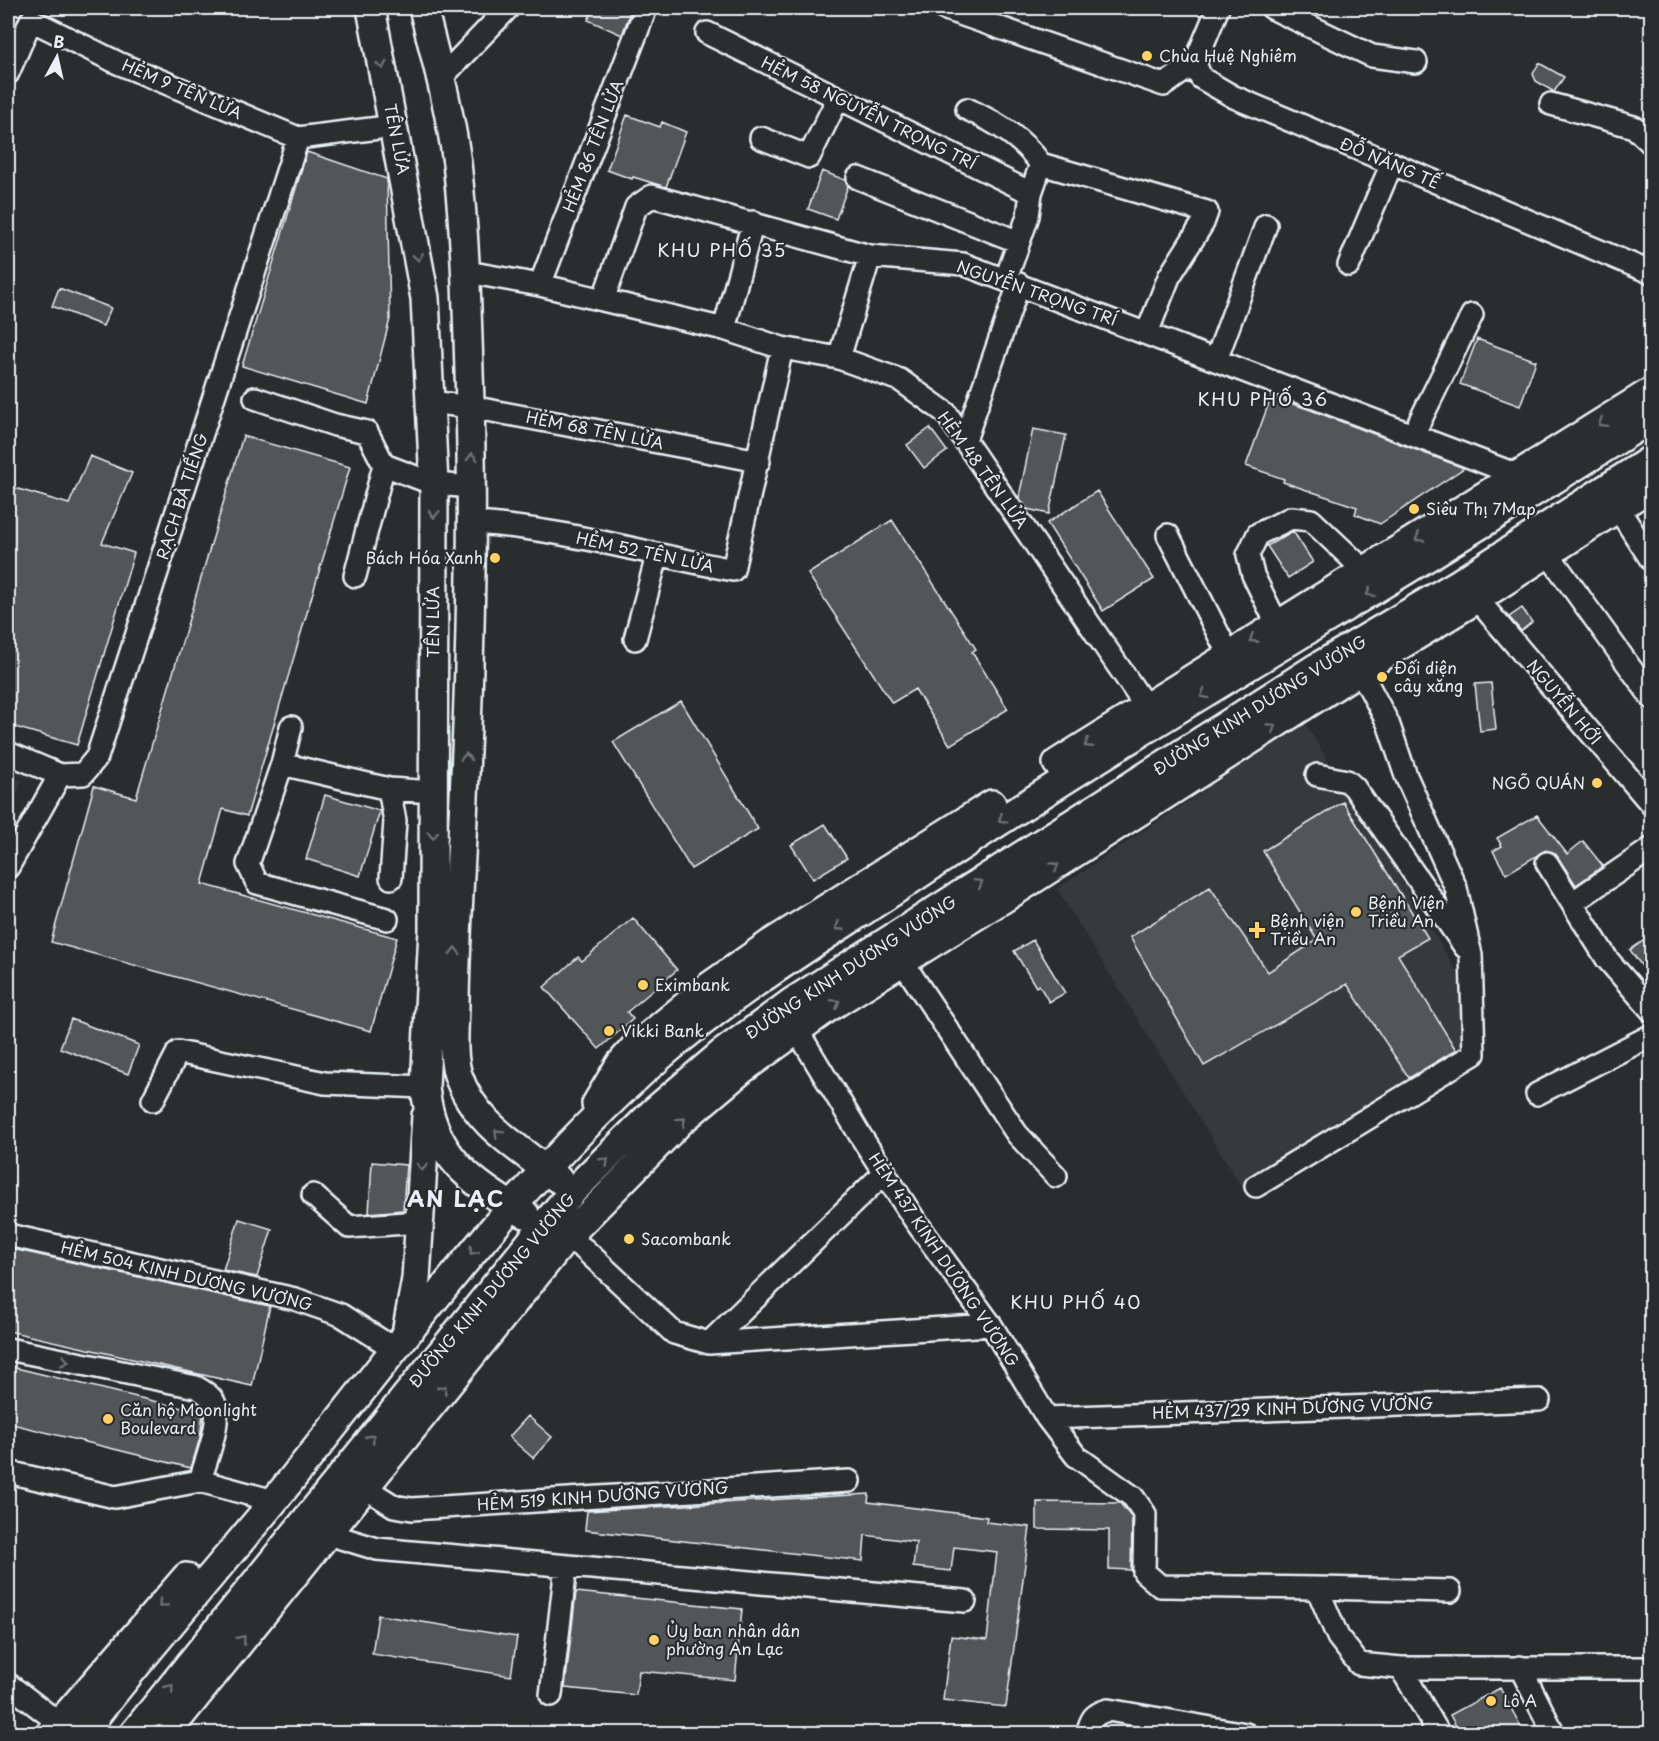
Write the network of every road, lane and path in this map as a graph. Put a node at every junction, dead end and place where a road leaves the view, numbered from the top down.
1 (371, 8) edge
2 (423, 8) edge
3 (508, 8) edge
4 (646, 8) edge
5 (943, 8) edge
6 (1218, 8) edge
7 (1272, 8) edge
8 (33, 14) edge
9 (707, 33) dead end
10 (1416, 62) dead end
11 (1195, 63) junction
12 (8, 73) edge
13 (441, 78) junction
14 (838, 98) junction
15 (1551, 104) dead end
16 (967, 109) dead end
17 (395, 126) junction
18 (298, 138) junction
19 (761, 138) dead end
20 (1652, 144) edge
21 (1392, 163) junction
22 (1041, 164) junction
23 (858, 178) dead end
24 (1031, 194) junction
25 (753, 222) junction
26 (1266, 225) dead end
27 (1019, 242) junction
28 (870, 256) junction
29 (1349, 265) dead end
30 (466, 272) junction
31 (1652, 273) edge
32 (1012, 282) junction
33 (540, 285) junction
34 (603, 300) junction
35 (1472, 315) dead end
36 (724, 329) junction
37 (1147, 333) junction
38 (782, 348) junction
39 (839, 358) junction
40 (1216, 360) junction
41 (1652, 391) edge
42 (255, 398) dead end
43 (430, 402) junction
44 (471, 407) junction
45 (1652, 418) edge
46 (1413, 435) junction
47 (965, 440) junction
48 (1652, 459) edge
49 (759, 461) junction
50 (384, 465) junction
51 (1520, 476) junction
52 (434, 484) junction
53 (1545, 486) junction
54 (1652, 486) edge
55 (473, 487) junction
56 (1611, 498) junction
57 (474, 523) junction
58 (1168, 536) dead end
59 (1547, 552) junction
60 (657, 556) junction
61 (1652, 561) edge
62 (1366, 572) junction
63 (355, 576) dead end
64 (1477, 599) junction
65 (1277, 624) junction
66 (635, 639) dead end
67 (1229, 655) junction
68 (1360, 670) junction
69 (1652, 698) edge
70 (1151, 716) junction
71 (291, 727) dead end
72 (8, 753) edge
73 (282, 764) junction
74 (60, 775) junction
75 (1317, 775) dead end
76 (1041, 784) junction
77 (389, 789) junction
78 (433, 792) junction
79 (1652, 805) edge
80 (1067, 826) junction
81 (1652, 848) edge
82 (1081, 849) junction
83 (1547, 863) dead end
84 (8, 867) edge
85 (391, 878) dead end
86 (1572, 903) junction
87 (387, 919) dead end
88 (1471, 954) junction
89 (902, 961) junction
90 (1652, 1011) edge
91 (797, 1030) junction
92 (1652, 1035) edge
93 (1537, 1094) dead end
94 (426, 1098) junction
95 (153, 1100) dead end
96 (544, 1168) junction
97 (885, 1172) junction
98 (1056, 1176) dead end
99 (1256, 1186) dead end
100 (573, 1191) junction
101 (313, 1195) dead end
102 (511, 1206) junction
103 (594, 1208) junction
104 (420, 1222) junction
105 (556, 1231) junction
106 (8, 1235) edge
107 (991, 1325) junction
108 (400, 1339) junction
109 (709, 1343) junction
110 (8, 1349) edge
111 (1539, 1400) dead end
112 (1047, 1418) junction
113 (314, 1448) junction
114 (8, 1472) edge
115 (354, 1479) junction
116 (849, 1481) dead end
117 (200, 1482) junction
118 (274, 1501) junction
119 (306, 1519) junction
120 (328, 1534) junction
121 (566, 1566) junction
122 (1317, 1588) junction
123 (1450, 1590) dead end
124 (965, 1601) dead end
125 (1520, 1667) junction
126 (1401, 1668) junction
127 (1652, 1668) edge
128 (8, 1684) edge
129 (551, 1695) dead end
130 (64, 1730) edge
131 (133, 1734) edge
132 (166, 1734) edge
133 (1087, 1734) edge
134 (1246, 1734) edge
135 (1439, 1734) edge
136 (1554, 1734) edge

1 -> 17 main road, TÊN LỬA
2 - 13 main road
3 - 13 street
4 - 33 street, HẺM 86 TÊN LỬA
5 - 11 street
6 - 11 street
7 - 10 street
8 - 12 street, HẺM 9 TÊN LỬA
8 - 18 street, HẺM 9 TÊN LỬA
9 - 14 street, HẺM 58 NGUYỄN TRỌNG TRÍ
11 - 21 street, ĐỖ NĂNG TẾ
13 - 30 main road
14 - 19 street
14 - 24 street, HẺM 58 NGUYỄN TRỌNG TRÍ
15 - 20 street
16 - 22 street
17 - 18 street, HẺM 9 TÊN LỬA
17 -> 43 main road, TÊN LỬA
18 - 74 street, RẠCH BÀ TIẾNG
21 - 29 street
21 - 31 street, ĐỖ NĂNG TẾ
22 - 24 street
22 - 37 street
23 - 27 street
24 - 27 street
25 - 28 street, NGUYỄN TRỌNG TRÍ
25 - 34 street, NGUYỄN TRỌNG TRÍ
25 - 36 street
26 - 40 street
27 - 32 street
28 - 32 street, NGUYỄN TRỌNG TRÍ
28 - 39 street
30 - 33 street
30 - 44 main road
32 - 37 street, NGUYỄN TRỌNG TRÍ
32 - 47 street
33 - 34 street
34 - 36 street, HẺM 48 TÊN LỬA
35 - 46 street
36 - 38 street, HẺM 48 TÊN LỬA
37 - 40 street, NGUYỄN TRỌNG TRÍ
38 - 39 street, HẺM 48 TÊN LỬA
38 - 49 street, HẺM 52 TÊN LỬA
39 - 47 street, HẺM 48 TÊN LỬA
40 - 46 street, NGUYỄN TRỌNG TRÍ
41 -> 51 main road
42 - 50 street
43 - 44 street, HẺM 68 TÊN LỬA
43 - 52 main road, TÊN LỬA
44 - 49 street, HẺM 68 TÊN LỬA
55 -> 44 main road
45 - 53 main road
46 - 51 street, NGUYỄN TRỌNG TRÍ
47 - 70 street, HẺM 48 TÊN LỬA
48 - 56 main road, ĐƯỜNG KINH DƯƠNG VƯƠNG
49 - 60 street, HẺM 52 TÊN LỬA
50 - 52 street
50 - 63 street
51 - 53 main road
51 -> 62 main road
52 - 55 street
52 -> 78 main road, TÊN LỬA
53 -> 70 main road
54 - 56 main road, ĐƯỜNG KINH DƯƠNG VƯƠNG
55 - 57 main road
56 - 59 main road, ĐƯỜNG KINH DƯƠNG VƯƠNG
56 - 61 street
56 - 80 main road, ĐƯỜNG KINH DƯƠNG VƯƠNG
57 - 60 street, HẺM 52 TÊN LỬA
96 -> 57 main road
58 - 67 street
59 - 64 main road, ĐƯỜNG KINH DƯƠNG VƯƠNG
59 - 69 street
60 - 66 street
62 - 65 main road
62 - 65 street
64 - 68 main road, ĐƯỜNG KINH DƯƠNG VƯƠNG
64 - 79 street, NGUYỄN HỚI
65 -> 67 main road
67 - 70 main road
82 -> 68 main road, ĐƯỜNG KINH DƯƠNG VƯƠNG
68 - 88 street
70 -> 76 main road
71 - 73 street
72 - 74 street
73 - 77 street
73 - 87 street
74 - 84 street
75 - 88 street
76 - 80 main road
76 -> 96 main road
77 - 78 street
77 - 85 street
78 -> 94 main road, TÊN LỬA
80 - 82 main road
100 -> 80 main road, ĐƯỜNG KINH DƯƠNG VƯƠNG
81 - 86 street
89 -> 82 main road, ĐƯỜNG KINH DƯƠNG VƯƠNG
83 - 86 street
86 - 90 street
88 - 99 street
91 -> 89 main road, ĐƯỜNG KINH DƯƠNG VƯƠNG
89 - 98 street
91 - 97 street, HẺM 437 KINH DƯƠNG VƯƠNG
103 -> 91 main road, ĐƯỜNG KINH DƯƠNG VƯƠNG
92 - 93 street
94 - 95 street
94 - 102 main road, TÊN LỬA
94 -> 104 main road
96 - 100 main road
96 - 102 main road
97 - 107 street, HẺM 437 KINH DƯƠNG VƯƠNG
97 - 109 street
100 - 103 main road
100 - 105 main road, ĐƯỜNG KINH DƯƠNG VƯƠNG
101 - 104 street
102 - 105 main road, TÊN LỬA
102 -> 108 main road
103 - 105 main road, ĐƯỜNG KINH DƯƠNG VƯƠNG
104 - 108 main road
105 - 109 street
115 -> 105 main road, ĐƯỜNG KINH DƯƠNG VƯƠNG
106 - 108 street, HẺM 504 KINH DƯƠNG VƯƠNG
107 - 109 street
107 - 112 street, HẺM 437 KINH DƯƠNG VƯƠNG
108 - 113 main road
110 -> 117 street
111 - 112 street, HẺM 437/29 KINH DƯƠNG VƯƠNG
112 - 122 street, HẺM 437 KINH DƯƠNG VƯƠNG
113 - 115 main road
113 - 118 main road
114 - 117 street
115 - 116 street, HẺM 519 KINH DƯƠNG VƯƠNG
115 - 119 main road, ĐƯỜNG KINH DƯƠNG VƯƠNG
115 - 120 main road, ĐƯỜNG KINH DƯƠNG VƯƠNG
117 - 118 street
118 - 119 main road
118 -> 130 main road
119 - 120 main road
131 -> 119 main road, ĐƯỜNG KINH DƯƠNG VƯƠNG
120 - 121 street
132 -> 120 main road, ĐƯỜNG KINH DƯƠNG VƯƠNG
121 - 124 street
121 - 129 street
122 - 123 street, HẺM 437 KINH DƯƠNG VƯƠNG
122 - 126 street
125 - 126 street
125 - 127 street
125 - 136 street
126 - 135 street
128 - 130 street
133 - 134 street

